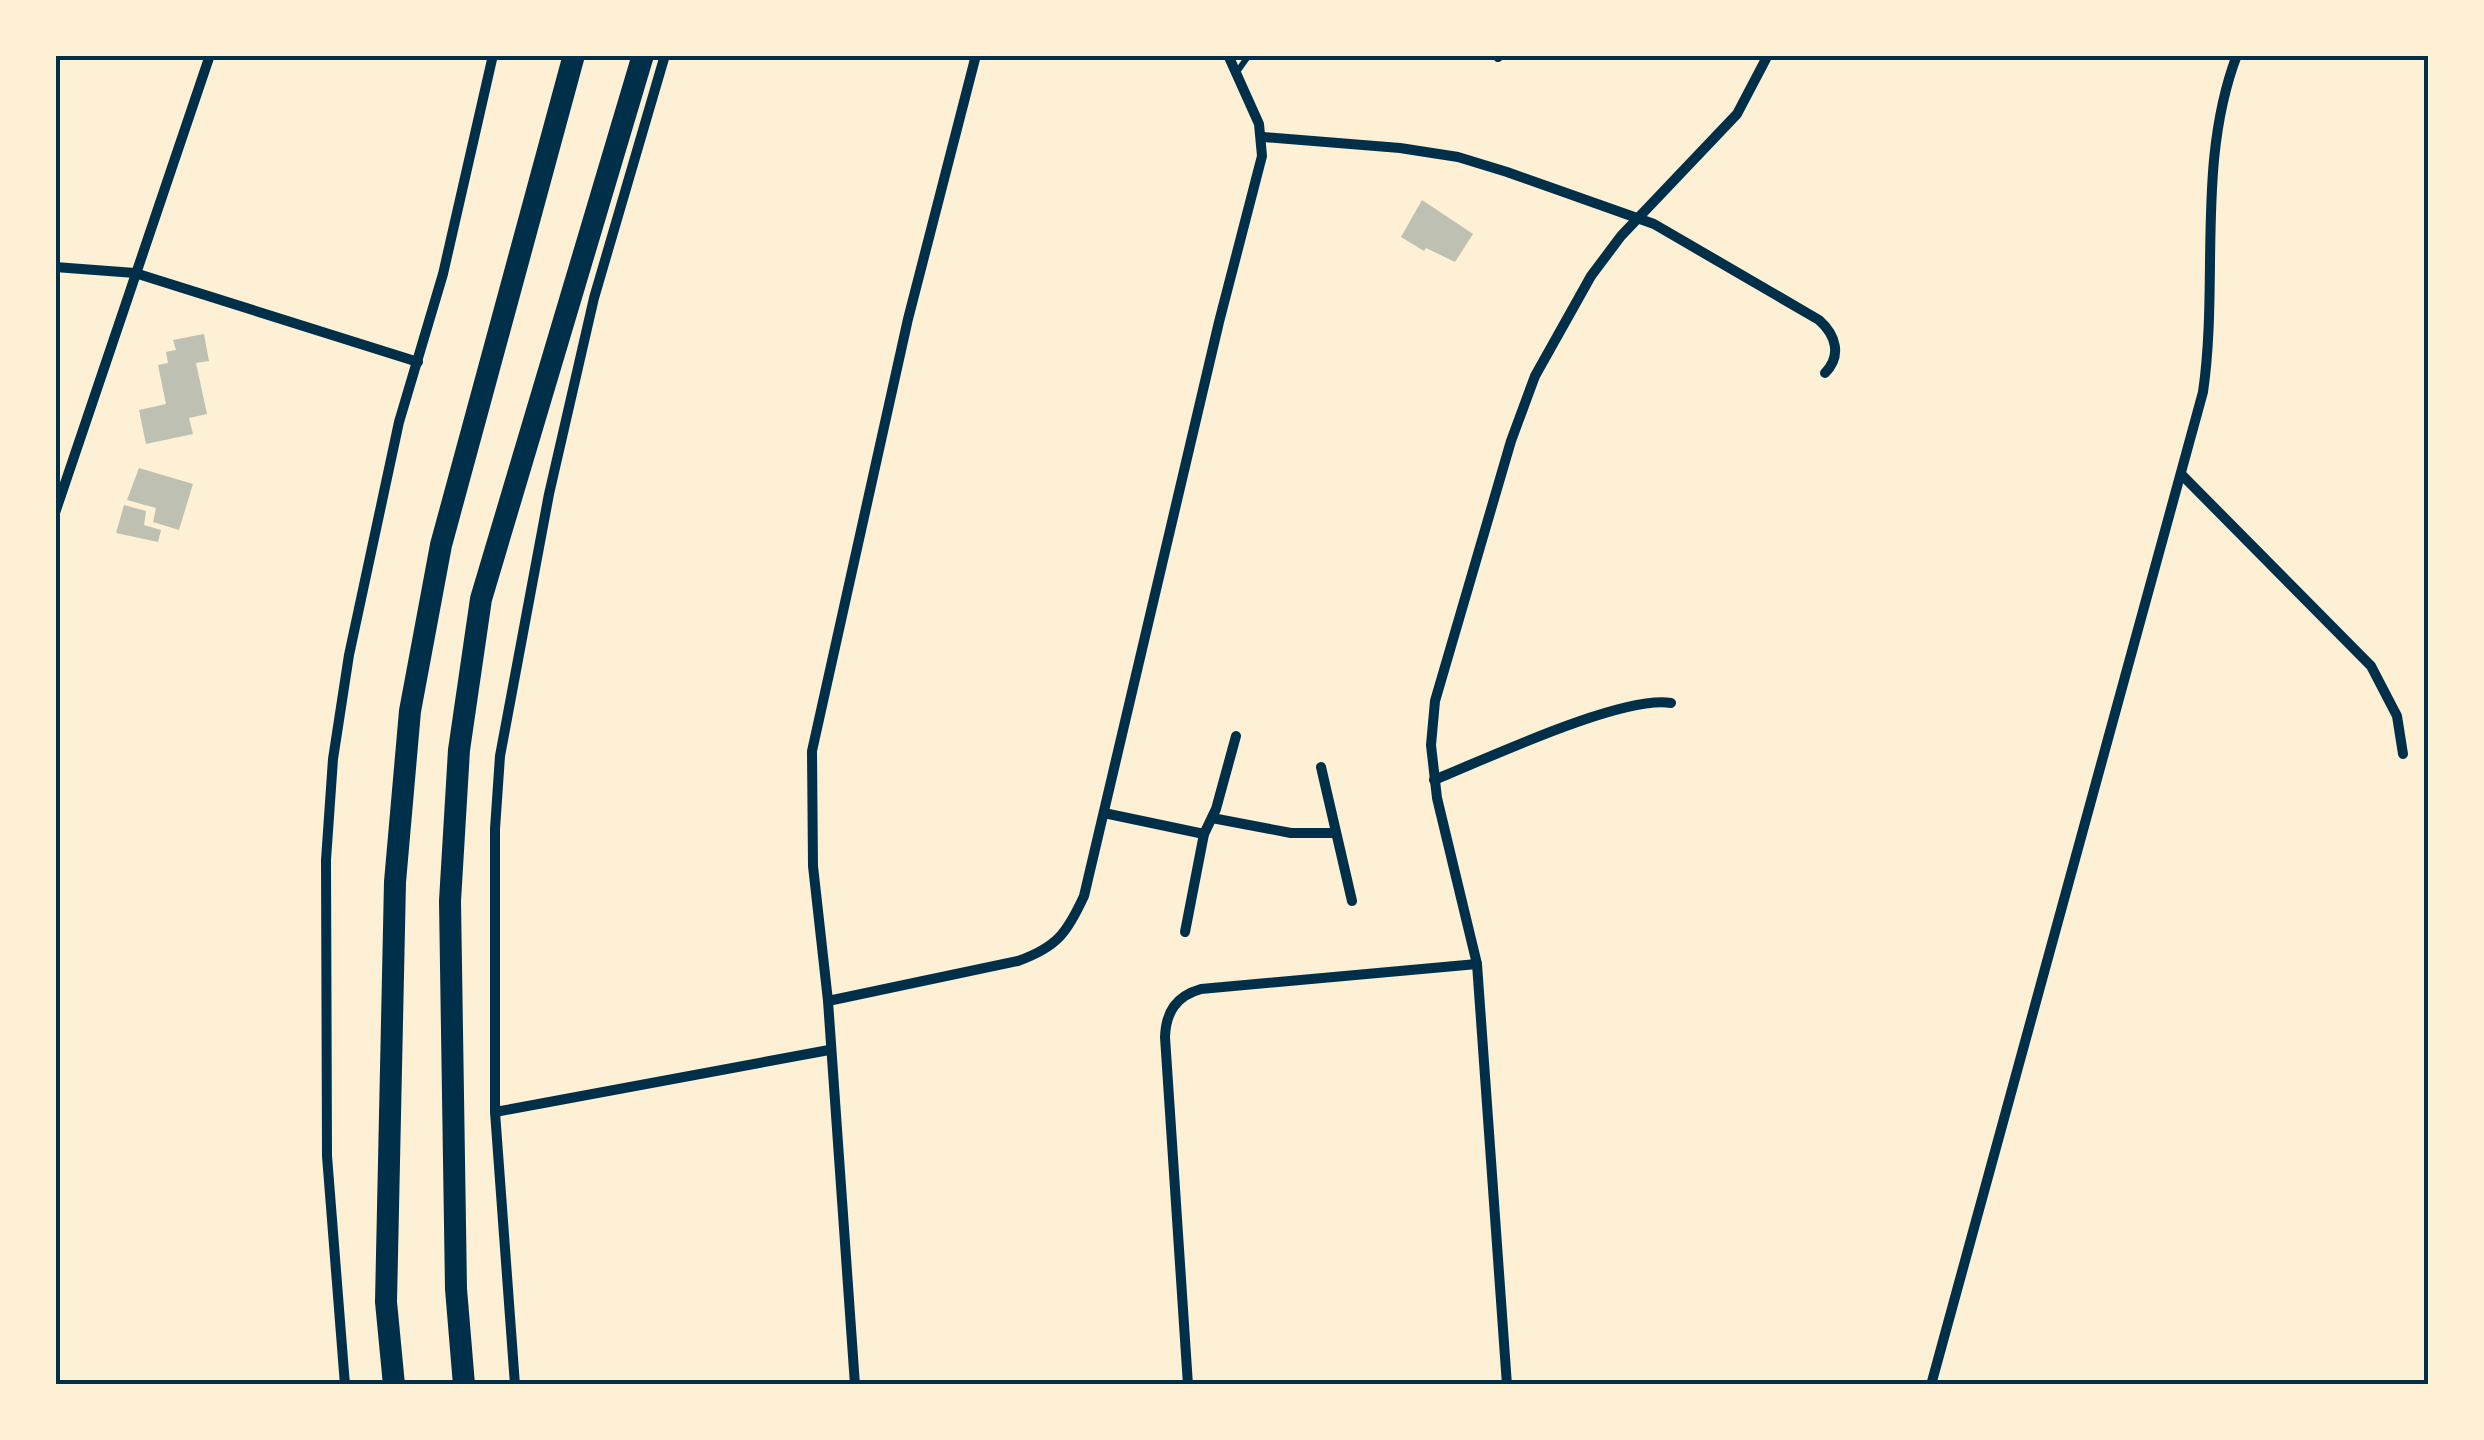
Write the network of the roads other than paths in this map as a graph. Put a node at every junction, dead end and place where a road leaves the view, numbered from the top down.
1 (210, 55) edge
2 (493, 55) edge
3 (574, 55) edge
4 (643, 55) edge
5 (665, 55) edge
6 (976, 55) edge
7 (1228, 55) edge
8 (1249, 55) edge
9 (1768, 55) edge
10 (2237, 55) edge
11 (1237, 72) junction
12 (1263, 137) junction
13 (1638, 220) junction
14 (55, 267) edge
15 (135, 273) junction
16 (418, 362) junction
17 (1825, 372) dead end
18 (2182, 475) junction
19 (55, 513) edge
20 (1671, 702) dead end
21 (1236, 736) dead end
22 (2403, 754) dead end
23 (1321, 767) dead end
24 (1434, 780) junction
25 (1104, 812) junction
26 (1212, 818) junction
27 (1204, 834) junction
28 (1334, 834) junction
29 (1352, 901) dead end
30 (1185, 932) dead end
31 (1477, 964) junction
32 (828, 1001) junction
33 (829, 1050) junction
34 (495, 1112) junction
35 (345, 1385) edge
36 (394, 1385) edge
37 (464, 1385) edge
38 (515, 1385) edge
39 (855, 1385) edge
40 (1188, 1385) edge
41 (1508, 1385) edge
42 (1931, 1385) edge

1 - 15 street
2 - 16 street
3 - 36 main road
4 - 37 main road
5 - 34 street
6 - 32 street
7 - 11 street
8 - 11 lane
9 - 13 street
10 - 18 street
11 - 12 street
12 - 13 street
12 - 25 street
13 - 17 street
13 - 24 street
14 - 15 street
15 - 16 street
15 - 19 street
16 - 35 street
18 - 22 street
18 - 42 street
20 - 24 street
21 - 26 street
23 - 28 street
24 - 31 street
25 - 27 street
25 - 32 street
26 - 27 street
26 - 28 street
27 - 30 street
28 - 29 street
31 - 40 street
31 - 41 street
32 - 33 street
33 - 34 street
33 - 39 street
34 - 38 street

